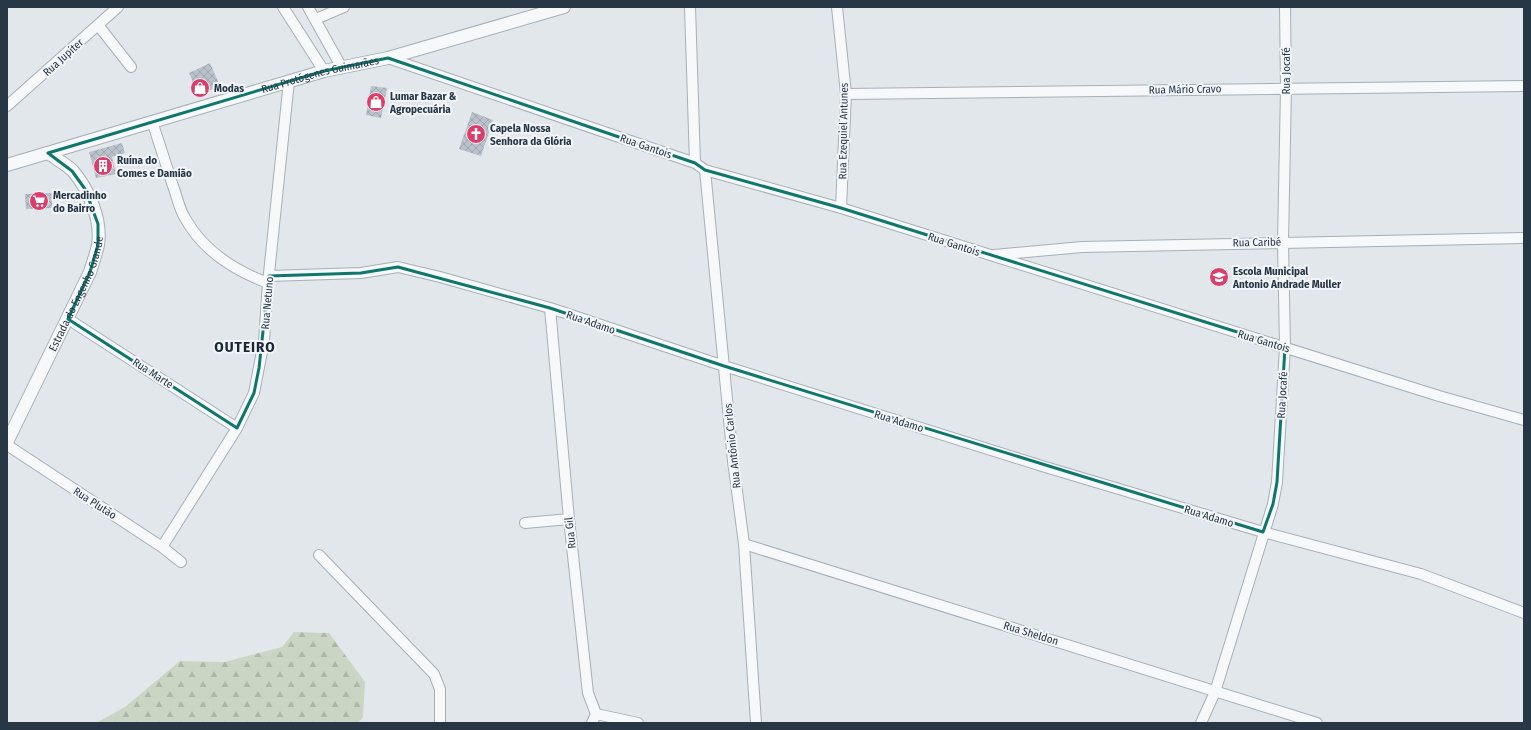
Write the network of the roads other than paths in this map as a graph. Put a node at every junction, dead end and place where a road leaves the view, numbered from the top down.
1 (118, 7) edge
2 (283, 7) edge
3 (308, 7) edge
4 (344, 7) edge
5 (564, 7) edge
6 (690, 7) edge
7 (837, 7) edge
8 (1285, 7) edge
9 (316, 19) junction
10 (98, 25) junction
11 (388, 58) junction
12 (131, 67) dead end
13 (342, 68) junction
14 (324, 71) junction
15 (289, 81) junction
16 (1524, 86) edge
17 (1286, 88) junction
18 (846, 94) junction
19 (7, 106) edge
20 (152, 121) junction
21 (48, 153) junction
22 (695, 163) junction
23 (7, 165) edge
24 (705, 170) junction
25 (842, 208) junction
26 (1524, 238) edge
27 (1283, 242) junction
28 (990, 256) junction
29 (268, 279) junction
30 (550, 308) junction
31 (68, 319) junction
32 (1285, 347) junction
33 (724, 366) junction
34 (1524, 420) edge
35 (237, 428) junction
36 (7, 442) edge
37 (7, 445) edge
38 (568, 519) junction
39 (525, 523) dead end
40 (1263, 532) junction
41 (744, 544) junction
42 (162, 547) junction
43 (319, 555) dead end
44 (181, 562) dead end
45 (1524, 612) edge
46 (1215, 692) junction
47 (595, 720) edge
48 (440, 723) edge
49 (638, 723) edge
50 (756, 723) edge
51 (1201, 723) edge
52 (1317, 723) edge

1 - 10 street, Rua Jupiter
2 - 14 street
3 - 9 street
4 - 9 street
5 - 11 street, Rua Protógenes Guimarães
6 - 22 street
7 - 18 street, Rua Ezequiel Antunes
8 - 17 street, Rua Jocafé
9 - 13 street
10 - 12 street
10 - 19 street, Rua Jupiter
11 - 13 street, Rua Protógenes Guimarães
11 - 22 street, Rua Gantois
13 - 14 street, Rua Protógenes Guimarães
14 - 15 street, Rua Protógenes Guimarães
15 - 20 street, Rua Protógenes Guimarães
15 - 29 street, Rua Netuno
16 - 17 street, Rua Mário Cravo
17 - 18 street, Rua Mário Cravo
17 - 27 street, Rua Jocafé
18 - 25 street, Rua Ezequiel Antunes
20 - 21 street, Rua Protógenes Guimarães
20 - 29 street
21 - 23 street, Rua Protógenes Guimarães
21 - 31 street, Estrada do Engenho Grande
22 - 24 street, Rua Gantois
24 - 25 street, Rua Gantois
24 - 33 street, Rua Antônio Carlos
25 - 28 street, Rua Gantois
26 - 27 street, Rua Caribé
27 - 28 street, Rua Caribé
27 - 32 street, Rua Jocafé
28 - 32 street, Rua Gantois
29 - 30 street, Rua Adamo
29 - 35 street, Rua Netuno
30 - 33 street, Rua Adamo
30 - 38 street, Rua Gil
31 - 35 street, Rua Marte
31 - 36 street, Estrada do Engenho Grande
32 - 34 street, Rua Gantois
32 - 40 street, Rua Jocafé
33 - 40 street, Rua Adamo
33 - 41 street, Rua Antônio Carlos
35 - 42 street, Rua Netuno
37 - 42 street, Rua Plutão
38 - 39 street
38 - 47 street, Rua Gil
40 - 45 street, Rua Adamo
40 - 46 street, Rua Jocafé
41 - 46 street, Rua Sheldon
41 - 50 street, Rua Antônio Carlos
42 - 44 street, Rua Plutão
43 - 48 street
46 - 51 street, Rua Jocafé
46 - 52 street, Rua Sheldon
47 - 49 street, Rua Gil

